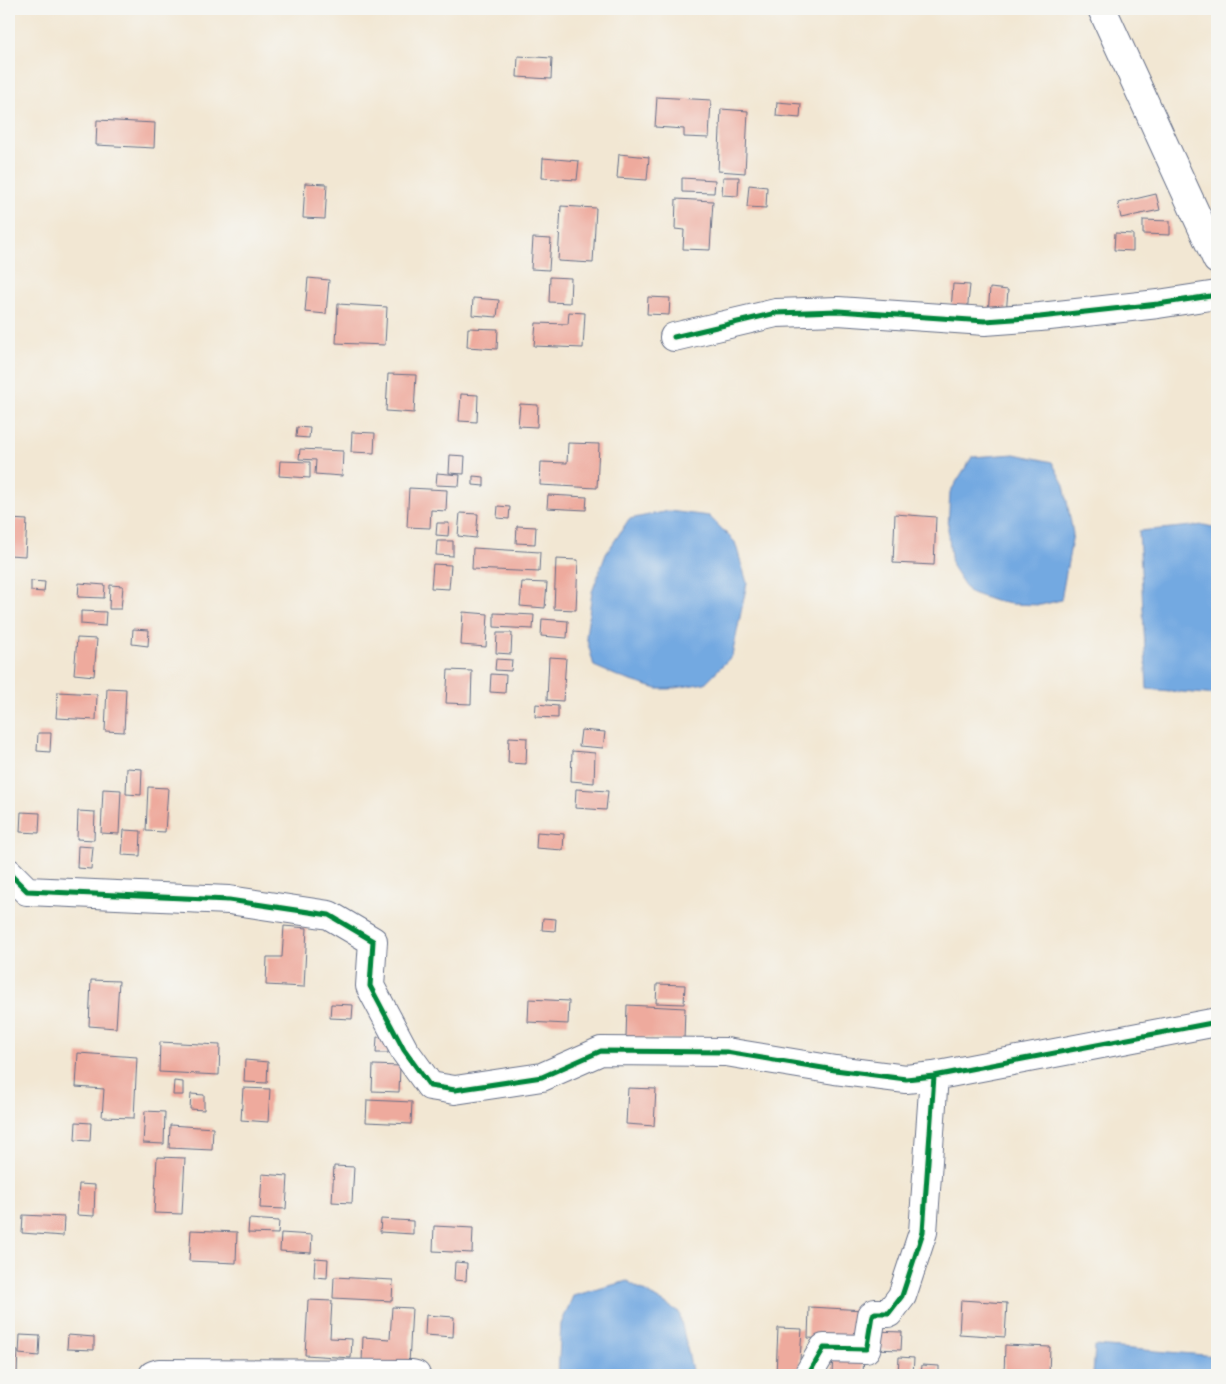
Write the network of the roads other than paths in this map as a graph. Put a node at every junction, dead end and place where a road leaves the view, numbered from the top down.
1 (1102, 9) edge
2 (1217, 260) edge
3 (1217, 295) edge
4 (674, 337) dead end
5 (9, 872) edge
6 (1217, 1022) edge
7 (934, 1076) junction
8 (153, 1375) edge
9 (416, 1375) edge
10 (808, 1375) edge

1 - 2 street
3 - 4 street
5 - 7 street
6 - 7 street
7 - 10 street
8 - 9 street

